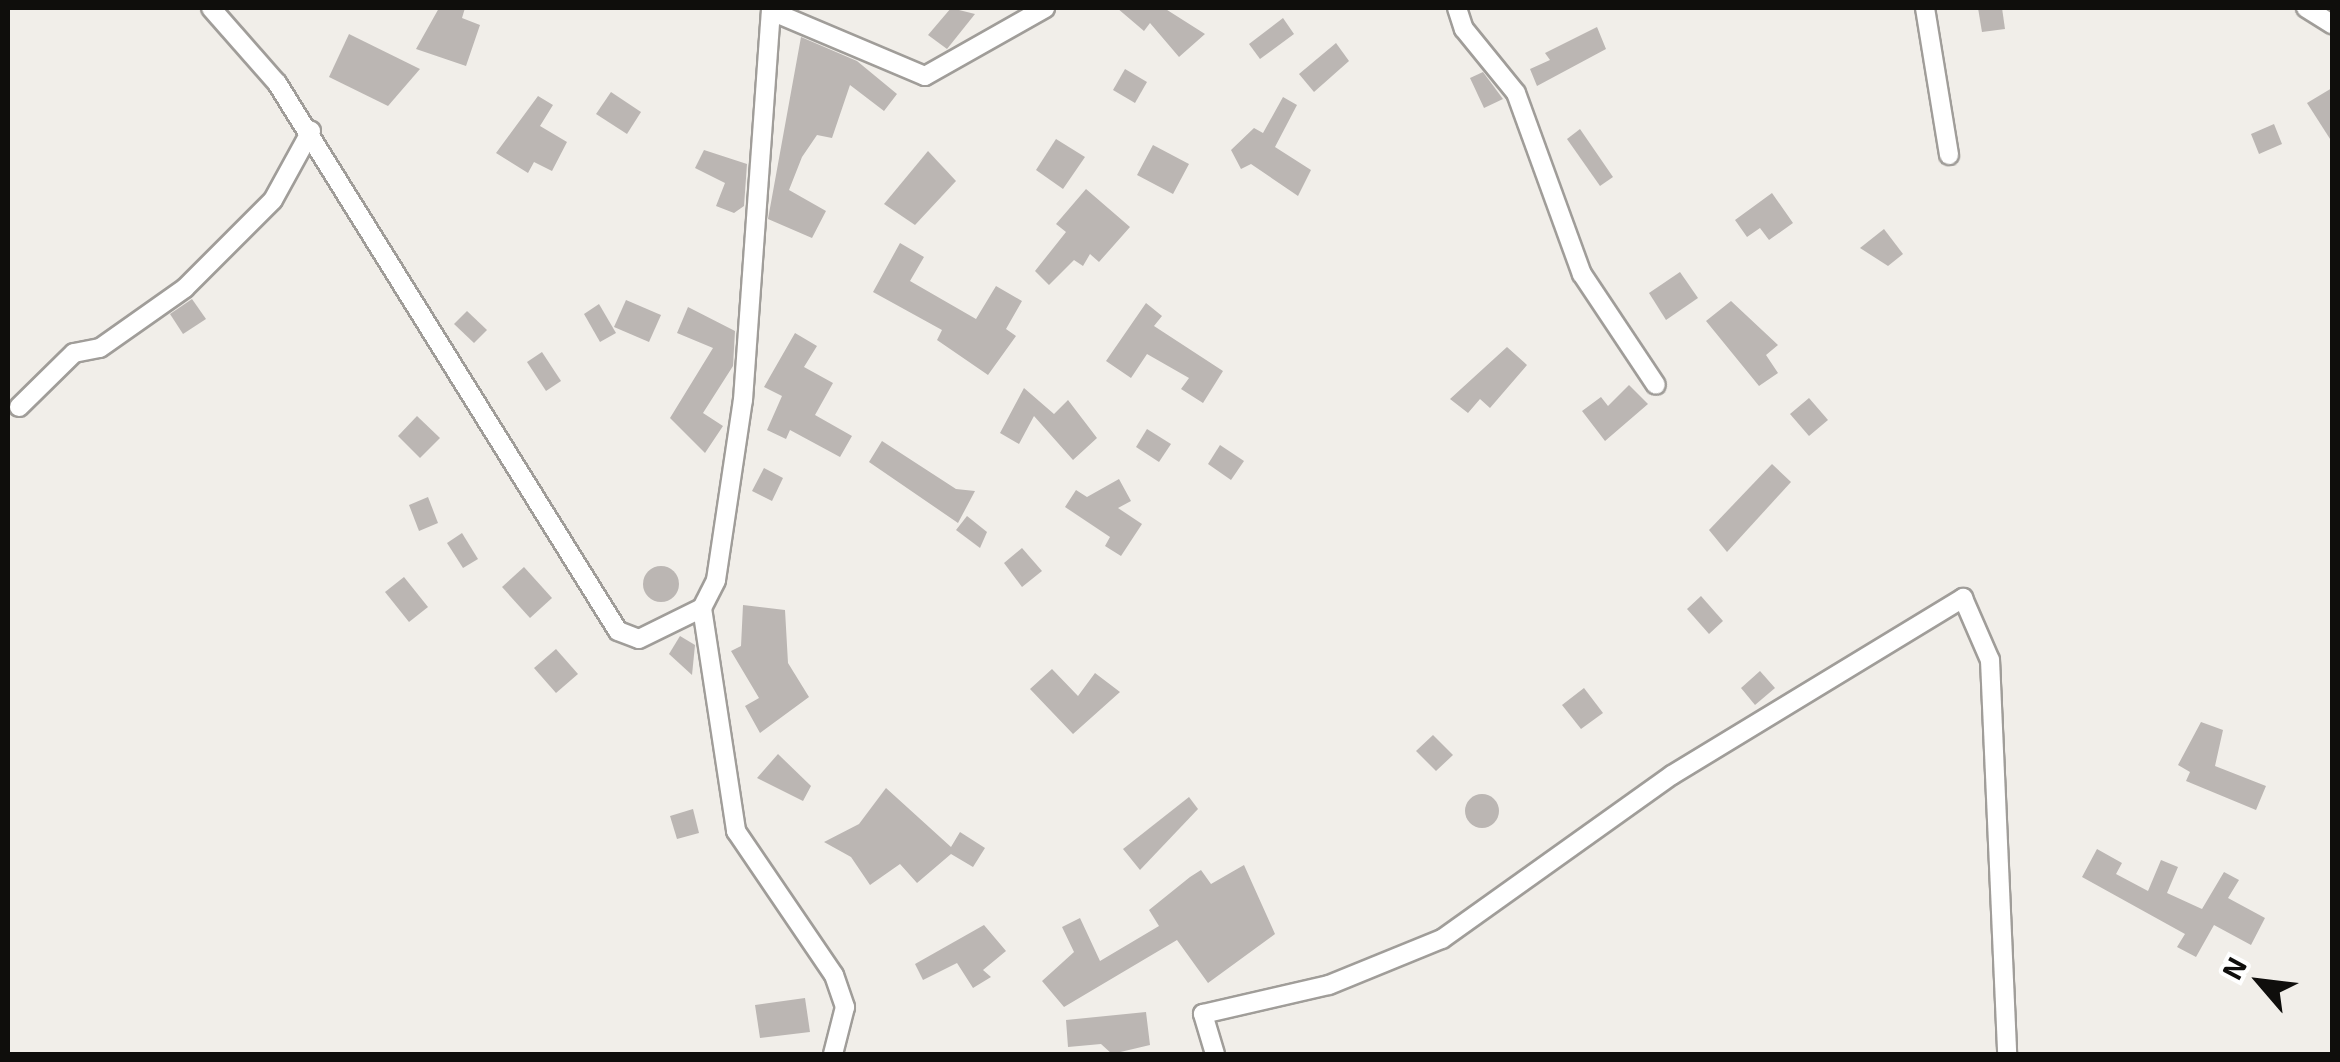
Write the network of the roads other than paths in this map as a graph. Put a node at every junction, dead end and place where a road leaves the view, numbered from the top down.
1 (210, 8) edge
2 (1045, 8) edge
3 (1458, 8) edge
4 (1925, 8) edge
5 (2306, 8) edge
6 (771, 9) edge
7 (2332, 24) edge
8 (294, 92) dead end
9 (1949, 155) dead end
10 (1656, 385) dead end
11 (19, 407) dead end
12 (702, 608) junction
13 (833, 1054) edge
14 (1215, 1054) edge
15 (2007, 1054) edge

1 - 12 street
2 - 6 street
3 - 10 street
4 - 9 street
5 - 7 street
6 - 12 street
8 - 11 street
12 - 13 street
14 - 15 street

